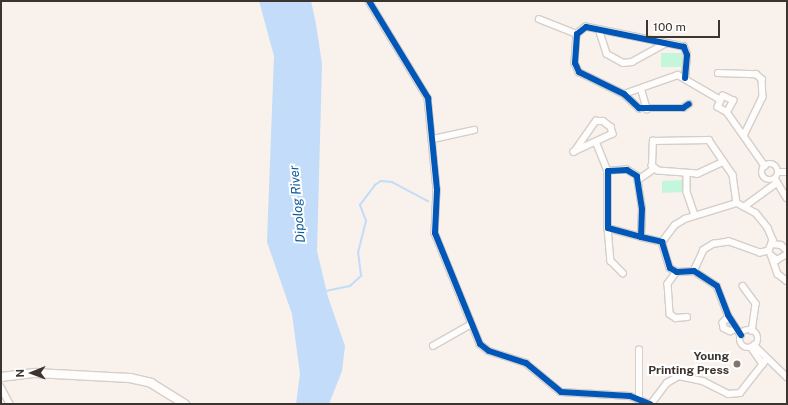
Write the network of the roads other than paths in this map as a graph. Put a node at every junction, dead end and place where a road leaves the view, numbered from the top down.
1 (369, 1) edge
2 (539, 19) dead end
3 (599, 29) junction
4 (577, 34) junction
5 (664, 44) junction
6 (718, 74) dead end
7 (686, 78) junction
8 (642, 91) junction
9 (624, 94) junction
10 (719, 99) junction
11 (689, 104) dead end
12 (647, 109) junction
13 (728, 112) junction
14 (474, 130) dead end
15 (745, 134) junction
16 (433, 139) junction
17 (597, 144) junction
18 (724, 162) junction
19 (764, 166) junction
20 (654, 169) junction
21 (608, 171) junction
22 (778, 172) junction
23 (787, 172) edge
24 (687, 174) junction
25 (638, 180) junction
26 (776, 180) junction
27 (787, 198) edge
28 (737, 203) junction
29 (745, 206) junction
30 (695, 215) junction
31 (608, 228) junction
32 (641, 237) junction
33 (662, 242) junction
34 (772, 244) junction
35 (769, 250) junction
36 (787, 250) edge
37 (787, 254) edge
38 (772, 257) junction
39 (694, 271) junction
40 (677, 272) junction
41 (623, 273) dead end
42 (787, 281) edge
43 (743, 286) dead end
44 (687, 317) dead end
45 (729, 317) junction
46 (470, 325) junction
47 (736, 329) junction
48 (752, 331) junction
49 (741, 335) junction
50 (432, 346) dead end
51 (753, 346) junction
52 (639, 350) dead end
53 (765, 362) junction
54 (1, 377) edge
55 (787, 377) edge
56 (1, 387) edge
57 (639, 398) junction
58 (10, 404) edge
59 (185, 404) edge
60 (650, 404) edge

1 - 16 street
2 - 4 street
3 - 4 street
3 - 5 street
3 - 5 street
4 - 9 street
5 - 7 street
6 - 15 street
7 - 8 street
7 - 10 street
8 - 9 street
8 - 12 street
9 - 12 street
10 - 13 street
10 - 13 street
11 - 12 street
13 - 15 street
14 - 16 street
15 - 19 street
16 - 46 street
17 - 17 street
17 - 21 street
18 - 20 street
18 - 24 street
18 - 28 street
19 - 22 street
19 - 26 street
20 - 24 street
20 - 25 street
21 - 25 street
21 - 31 street
22 - 23 street
22 - 26 street
24 - 30 street
25 - 32 street
26 - 27 street
26 - 29 street
28 - 29 street
28 - 30 street
29 - 34 street
30 - 33 street
31 - 32 street
31 - 41 street
32 - 33 street
33 - 40 street
34 - 35 street
34 - 36 street
35 - 38 street
35 - 39 street
37 - 38 street
38 - 42 street
39 - 40 street
39 - 45 street
40 - 44 street
43 - 48 street
45 - 47 street
45 - 47 street
46 - 50 street
46 - 57 street
47 - 49 street
48 - 49 street
48 - 51 street
49 - 51 street
51 - 53 street
52 - 57 street
53 - 55 street
53 - 60 street
54 - 59 main road
56 - 58 street
57 - 60 street

